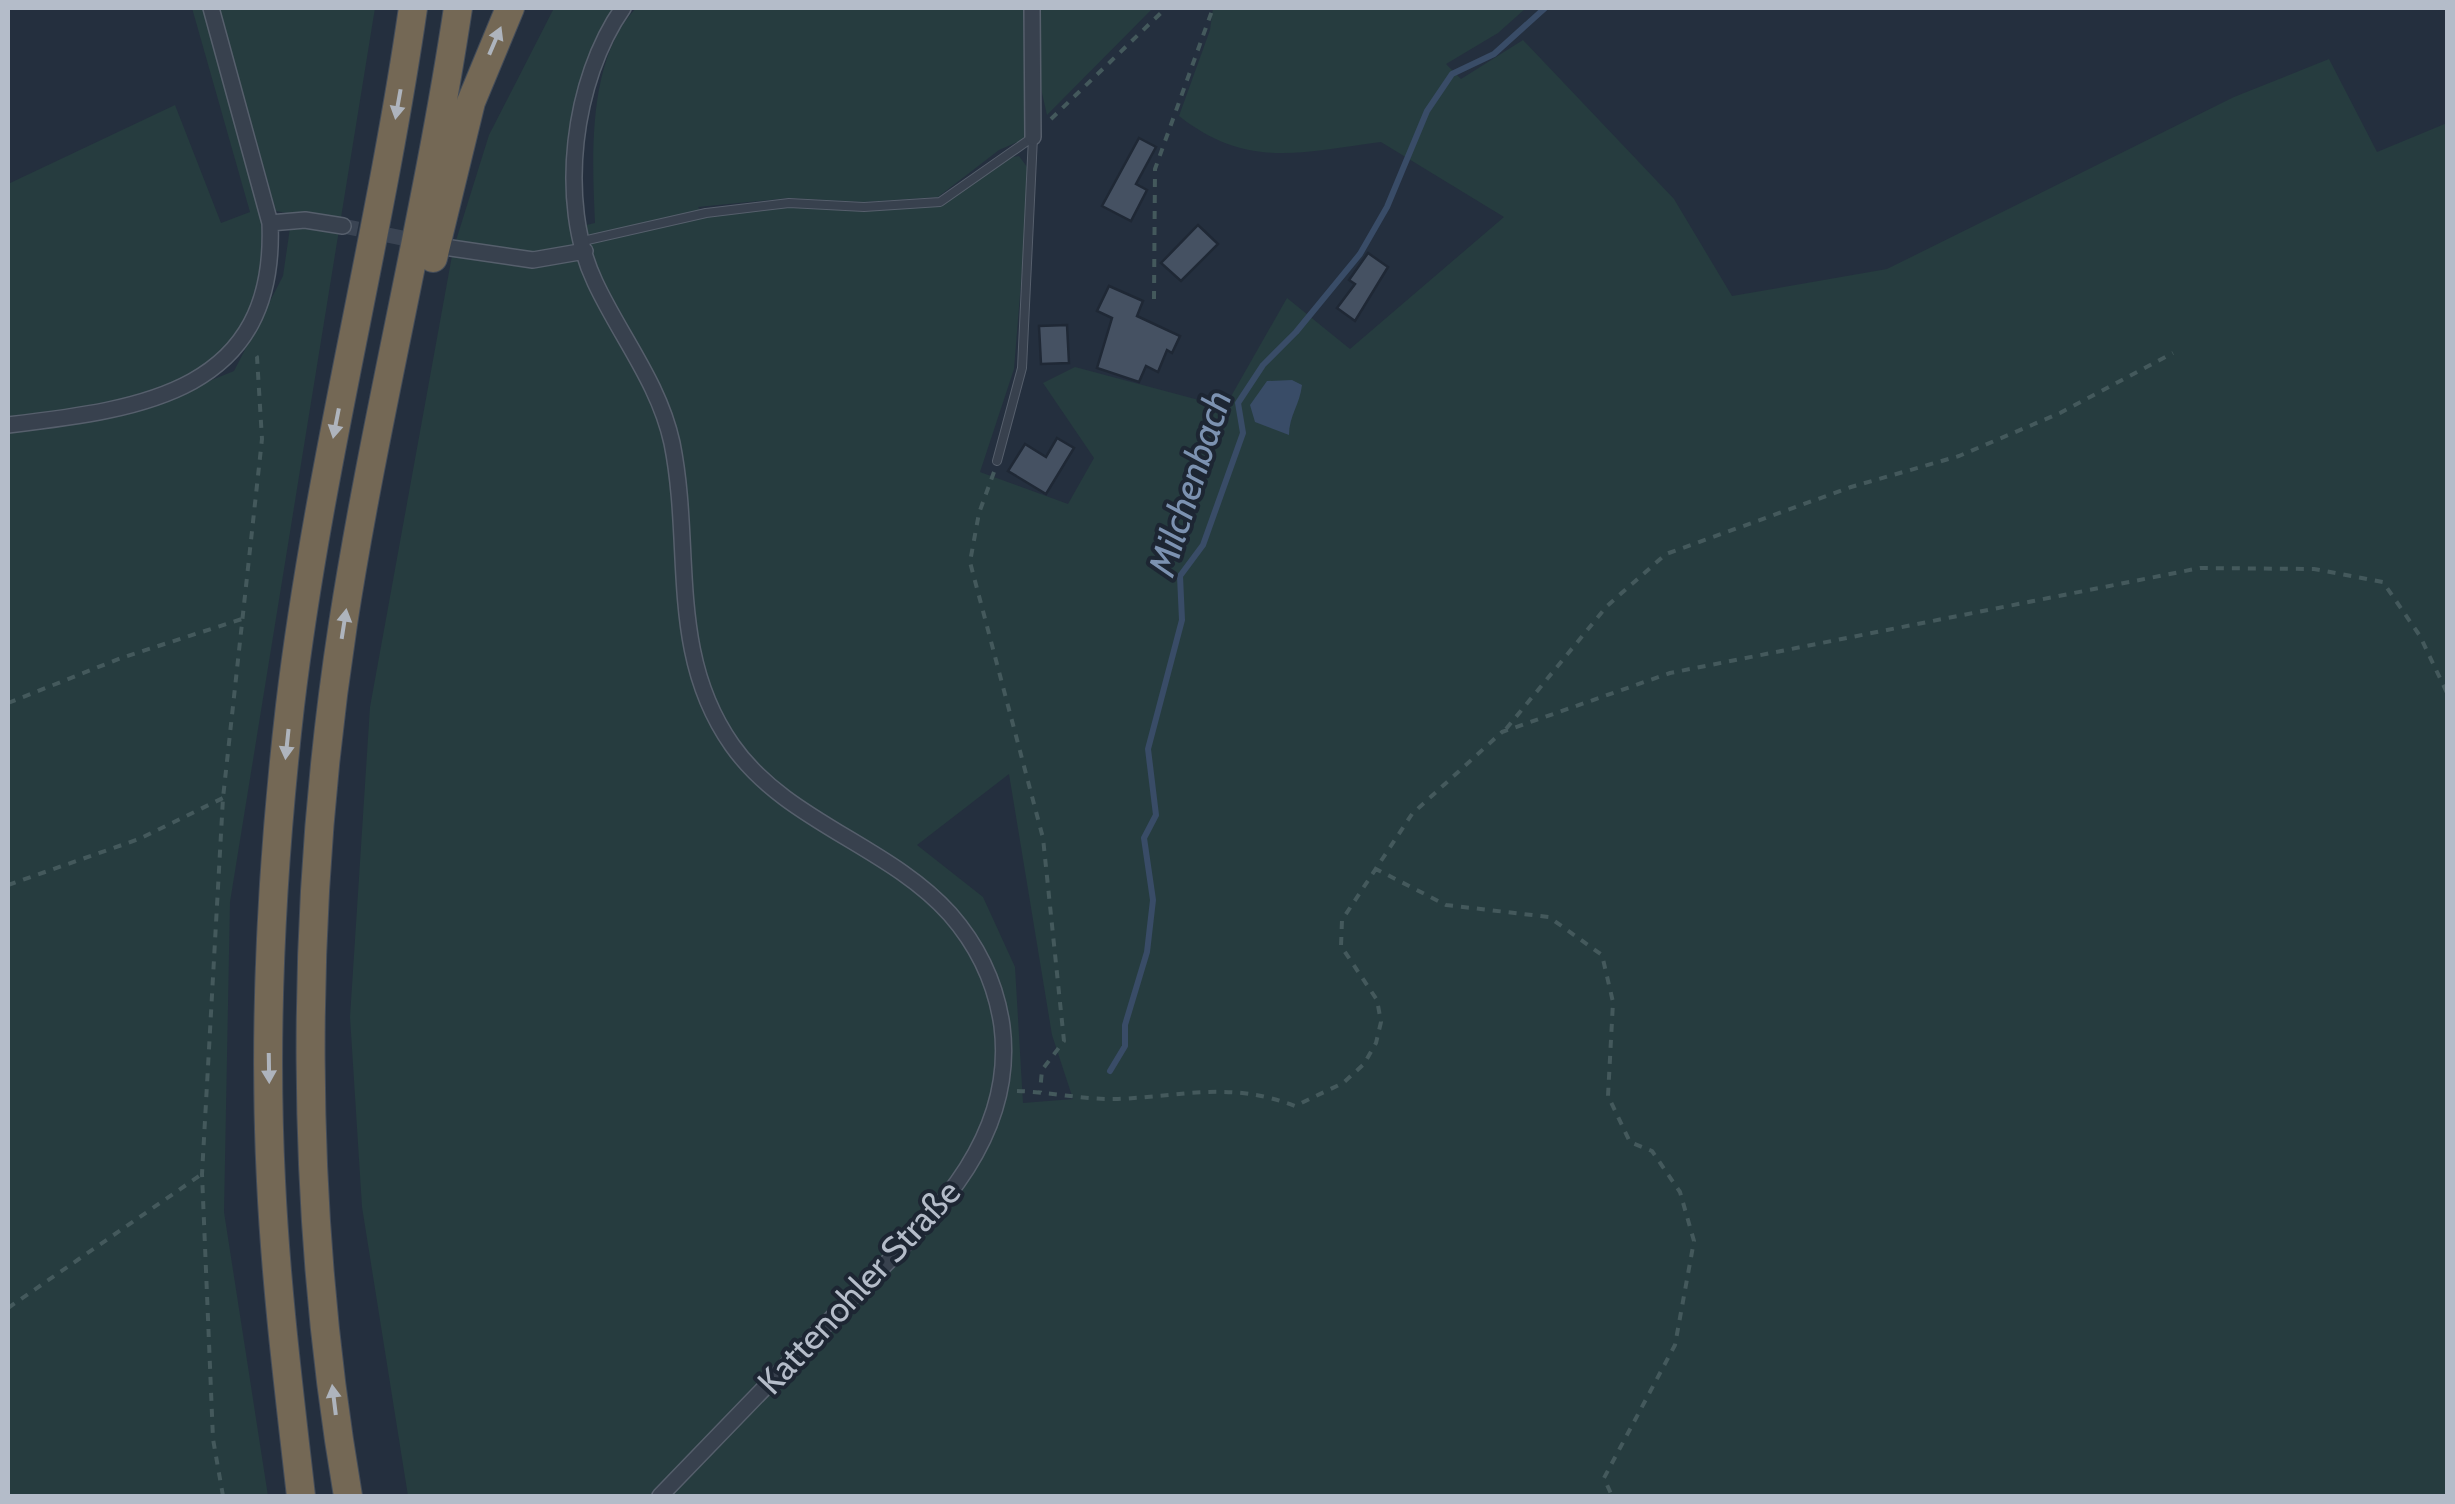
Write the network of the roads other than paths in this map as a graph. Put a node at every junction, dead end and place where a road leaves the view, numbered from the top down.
1 (211, 8) edge
2 (414, 8) edge
3 (458, 8) edge
4 (510, 8) edge
5 (623, 8) edge
6 (1032, 8) edge
7 (1034, 137) junction
8 (270, 223) junction
9 (343, 226) tunnel mouth
10 (584, 246) junction
11 (451, 248) dead end
12 (406, 296) junction
13 (8, 424) edge
14 (998, 462) road end
15 (301, 1496) edge
16 (348, 1496) edge
17 (660, 1496) edge

1 - 8 street
2 -> 15 highway
3 - 12 highway
12 -> 4 highway
5 - 10 street, Kattenohler Straße
6 - 7 street
7 - 10 lane
7 - 14 lane
8 - 9 street
8 - 13 street
10 - 11 street
10 - 17 street, Kattenohler Straße
16 -> 12 highway

